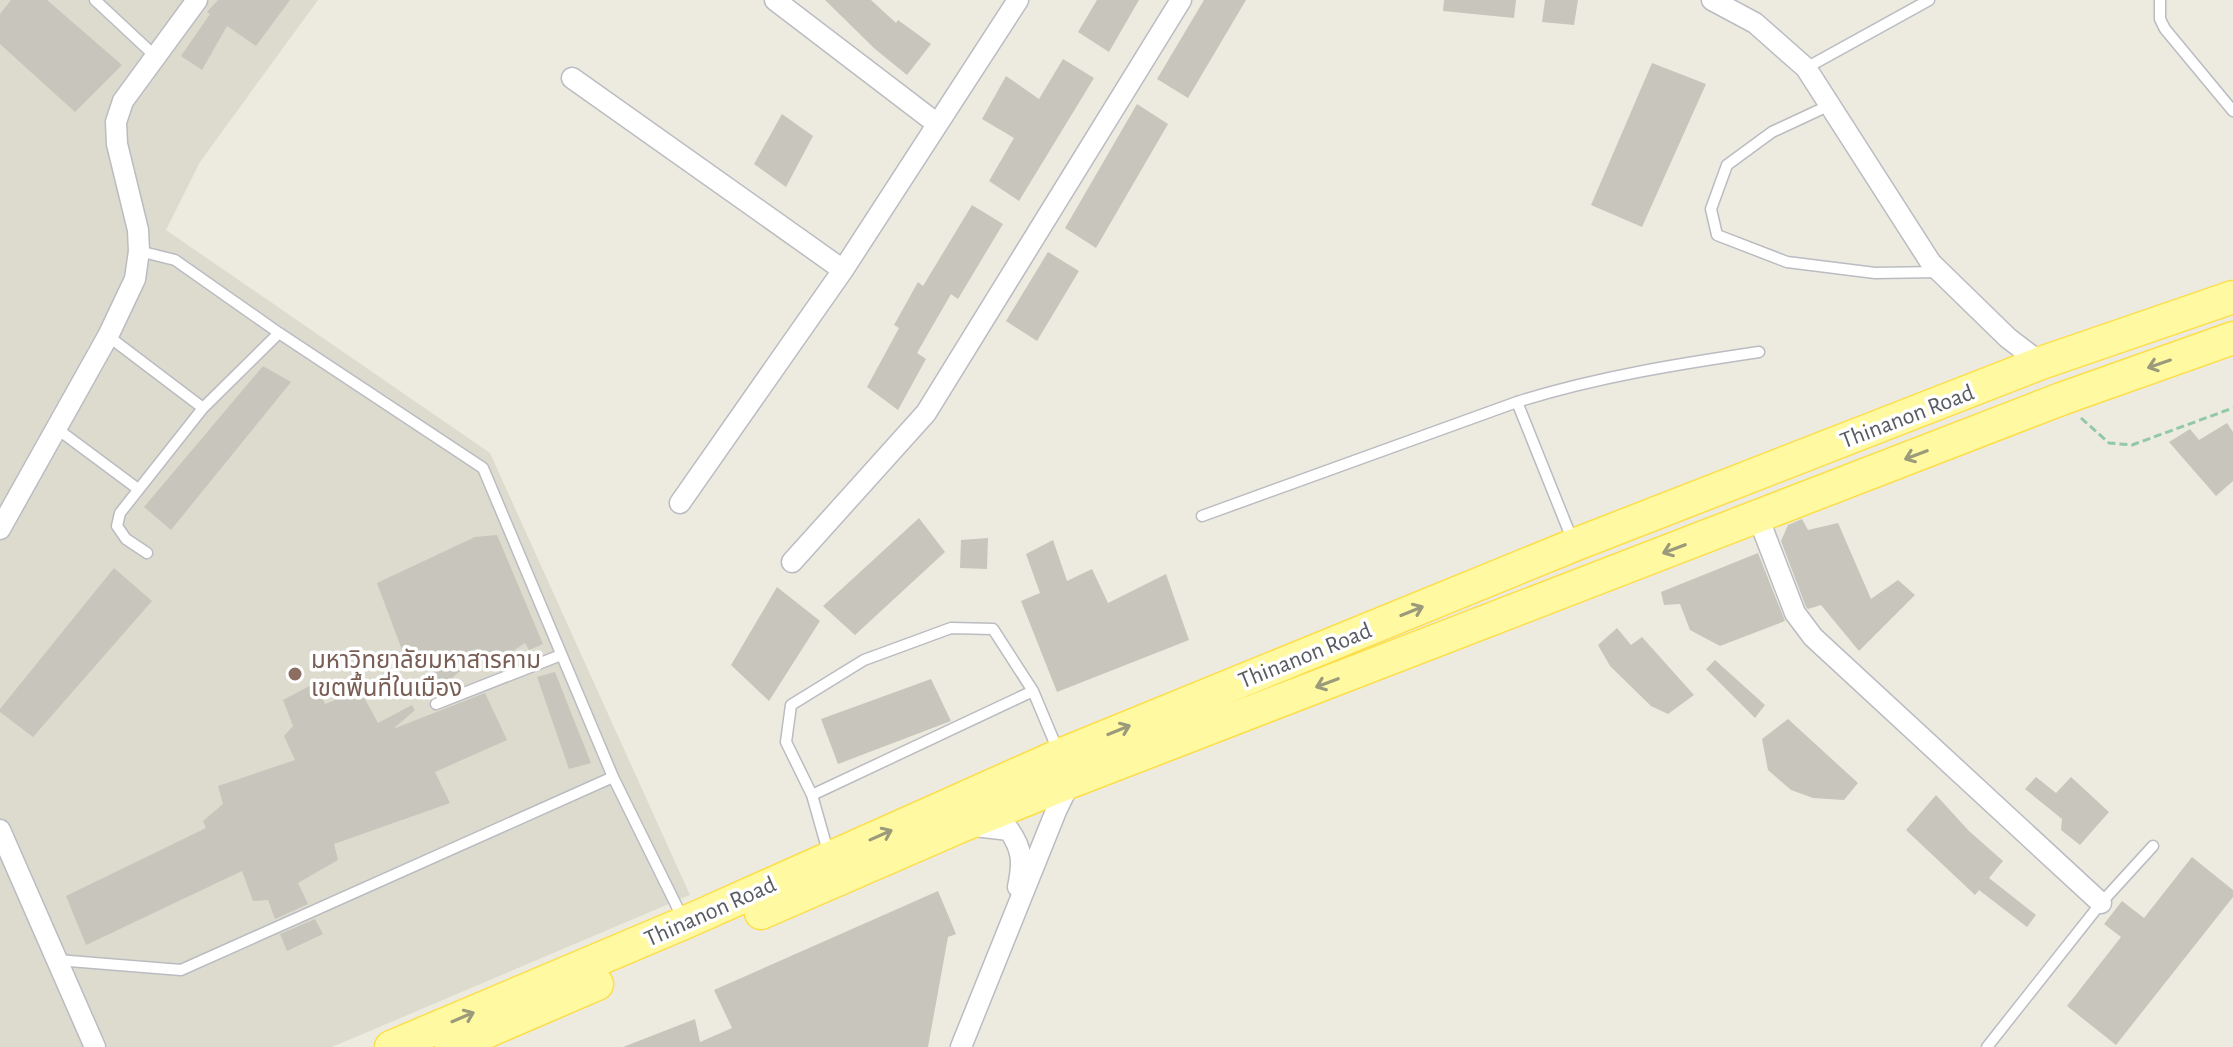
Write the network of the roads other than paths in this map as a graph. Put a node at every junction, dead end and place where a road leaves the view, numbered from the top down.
1 (95, 0) edge
2 (197, 0) edge
3 (775, 0) edge
4 (1018, 0) edge
5 (1181, 0) edge
6 (1712, 0) edge
7 (1929, 0) edge
8 (2160, 0) edge
9 (155, 56) junction
10 (1806, 68) junction
11 (572, 78) dead end
12 (1830, 105) junction
13 (2233, 111) edge
14 (936, 123) junction
15 (139, 251) junction
16 (843, 270) junction
17 (1940, 272) junction
18 (2233, 297) edge
19 (279, 333) junction
20 (108, 336) junction
21 (2233, 338) edge
22 (1759, 352) dead end
23 (2041, 363) junction
24 (1517, 402) junction
25 (203, 408) junction
26 (56, 428) junction
27 (138, 489) junction
28 (680, 503) dead end
29 (1202, 516) dead end
30 (1758, 517) junction
31 (0, 529) edge
32 (1574, 545) junction
33 (147, 553) dead end
34 (792, 562) dead end
35 (561, 655) junction
36 (1033, 691) junction
37 (436, 704) dead end
38 (1065, 768) junction
39 (613, 777) junction
40 (812, 795) junction
41 (961, 826) junction
42 (0, 830) edge
43 (2153, 846) dead end
44 (830, 858) junction
45 (2101, 903) junction
46 (684, 923) junction
47 (1011, 923) junction
48 (57, 960) junction
49 (95, 1047) edge
50 (391, 1047) edge
51 (451, 1047) edge
52 (961, 1047) edge
53 (1987, 1047) edge

1 - 9 lane
2 - 9 street
3 - 14 street
4 - 14 street
5 - 34 street
6 - 10 street
7 - 10 lane
8 - 13 lane
9 - 15 street
10 - 12 street
11 - 16 street
12 - 17 street
12 - 17 lane
14 - 16 street
15 - 19 lane
15 - 20 street
16 - 28 street
17 - 23 street
18 - 23 main road, Thinanon Road
19 - 25 lane
19 - 35 lane
20 - 25 lane
20 - 26 street
21 -> 30 main road, Thinanon Road
22 - 24 lane
23 - 32 main road, Thinanon Road
24 - 29 lane
24 - 32 lane
25 - 27 lane
26 - 27 lane
26 - 31 street
27 - 33 lane
30 -> 38 main road, Thinanon Road
30 - 45 street
38 -> 32 main road, Thinanon Road
35 - 37 lane
35 - 39 lane
36 - 38 lane
36 - 40 lane
36 - 40 lane
38 - 41 main road, Thinanon Road
44 -> 38 main road, Thinanon Road
38 - 47 street
39 - 46 lane
39 - 48 lane
40 - 44 lane
41 - 47 street
41 - 51 main road, Thinanon Road
42 - 48 street
43 - 45 lane
44 - 46 main road, Thinanon Road
45 - 53 lane
50 -> 46 main road, Thinanon Road
47 - 52 street
48 - 49 street

